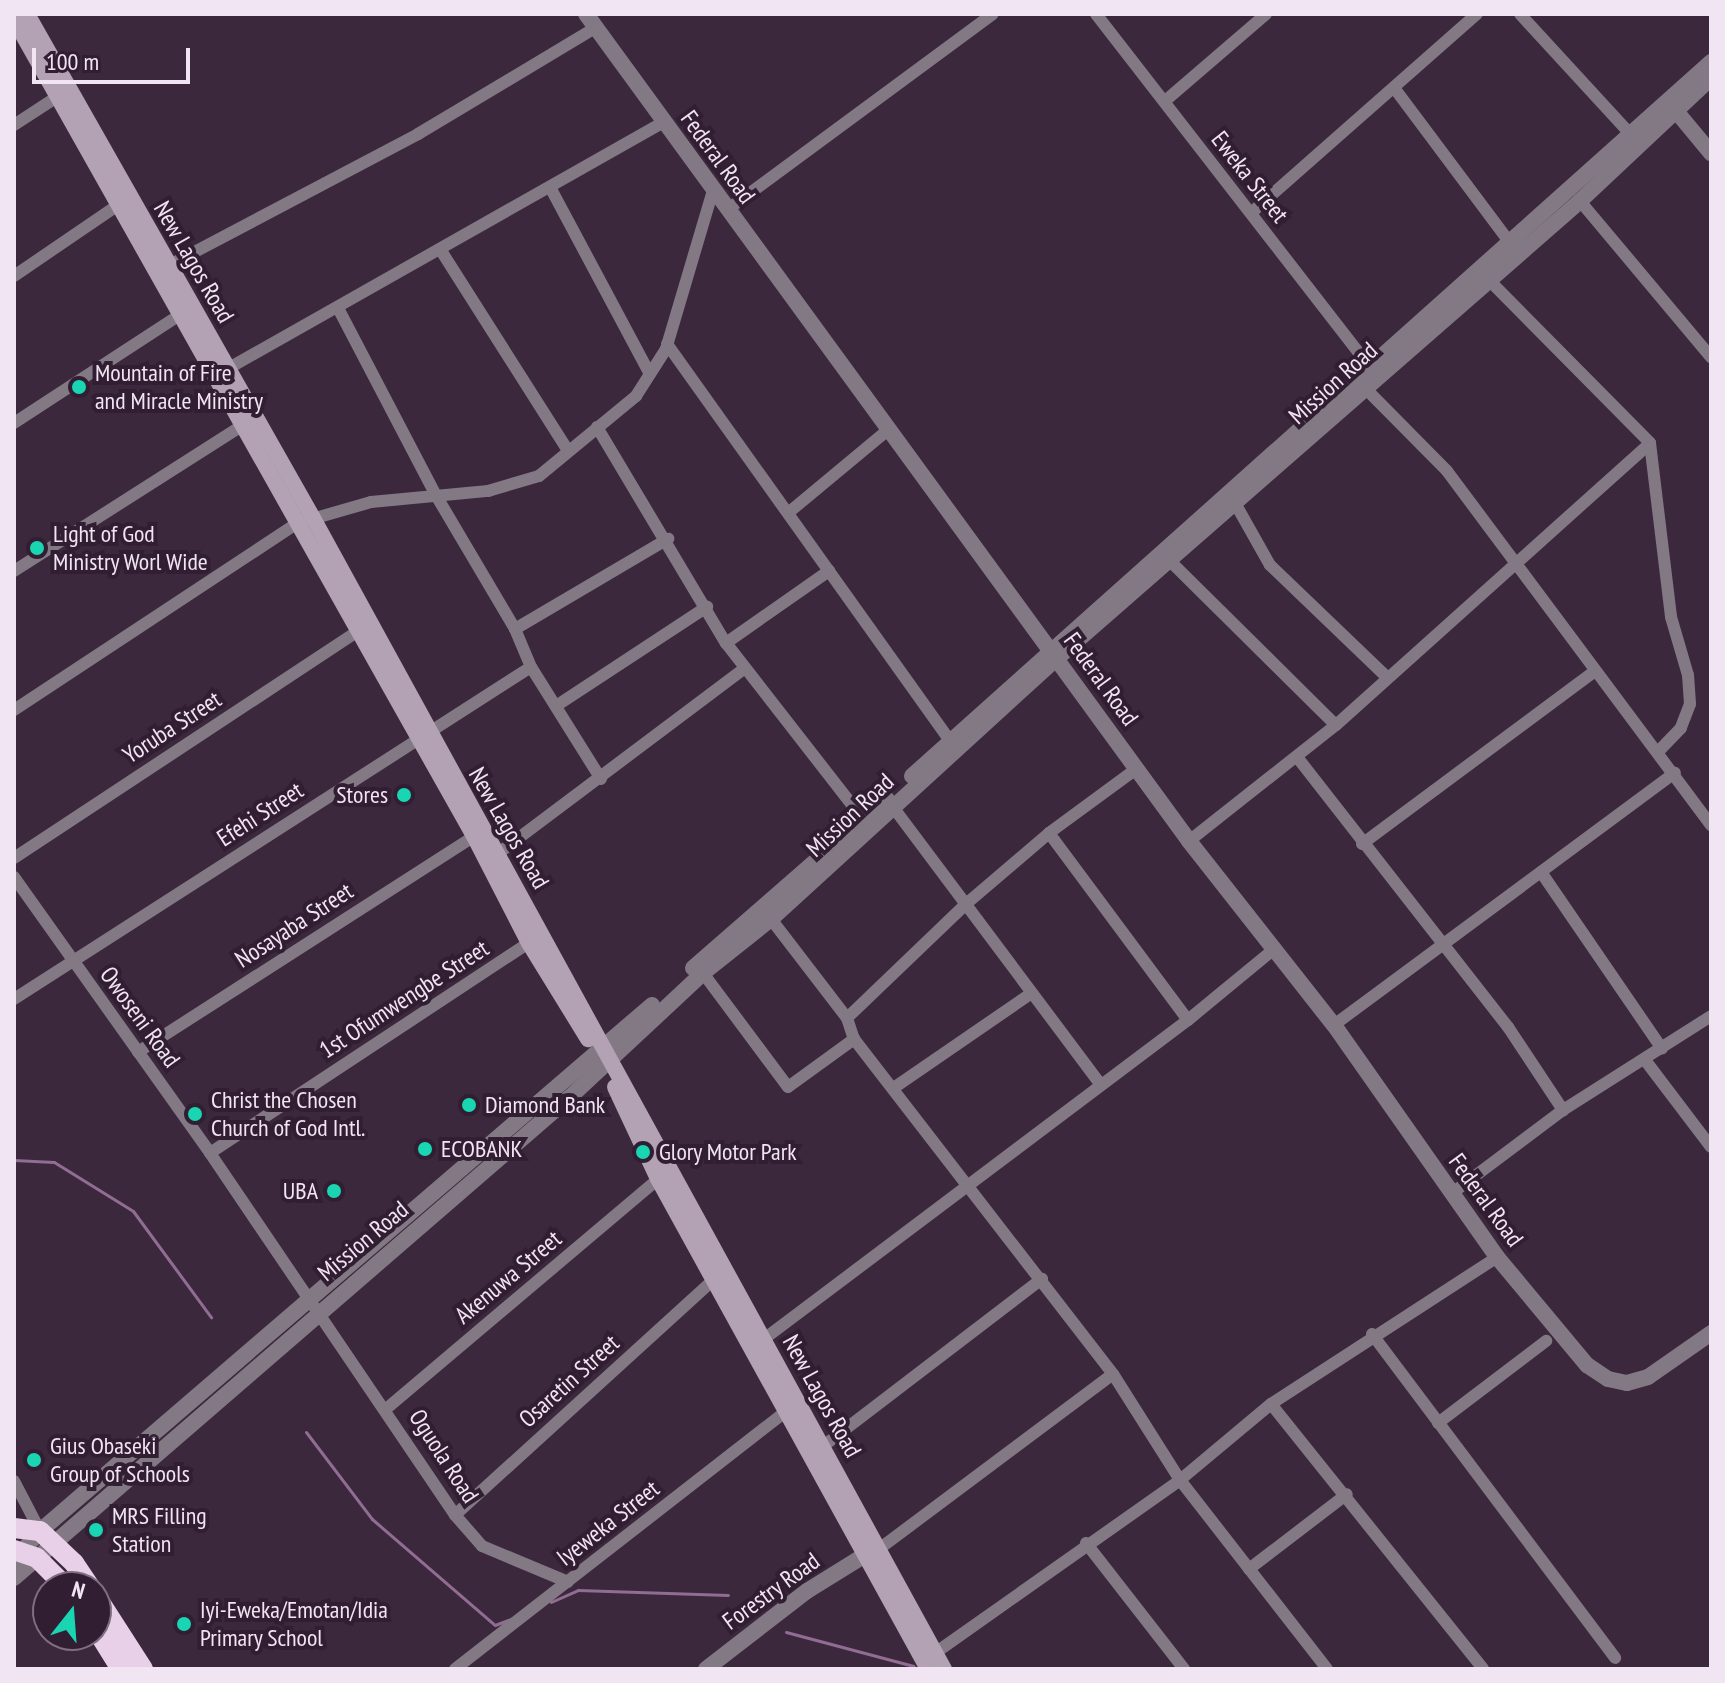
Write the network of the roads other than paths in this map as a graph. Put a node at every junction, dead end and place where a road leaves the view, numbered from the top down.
1 (27, 14) edge
2 (993, 14) edge
3 (1096, 14) edge
4 (1477, 14) edge
5 (1520, 14) edge
6 (1259, 17) edge
7 (14, 19) edge
8 (590, 21) edge
9 (1711, 62) edge
10 (1711, 78) edge
11 (1395, 89) junction
12 (57, 97) junction
13 (1165, 101) junction
14 (1676, 111) junction
15 (663, 122) junction
16 (14, 125) edge
17 (1632, 136) junction
18 (1711, 153) edge
19 (550, 187) junction
20 (713, 190) junction
21 (1580, 201) junction
22 (118, 205) junction
23 (727, 210) junction
24 (1251, 213) junction
25 (1511, 244) junction
26 (440, 249) junction
27 (168, 266) junction
28 (1484, 274) junction
29 (14, 276) edge
30 (338, 308) junction
31 (181, 314) junction
32 (667, 344) junction
33 (1711, 357) edge
34 (1369, 366) junction
35 (229, 368) junction
36 (650, 374) junction
37 (1364, 387) junction
38 (14, 423) edge
39 (242, 426) junction
40 (597, 427) junction
41 (888, 430) junction
42 (1650, 443) junction
43 (568, 451) junction
44 (437, 497) junction
45 (1235, 503) junction
46 (788, 513) junction
47 (306, 520) junction
48 (668, 539) junction
49 (1170, 561) junction
50 (1517, 566) junction
51 (14, 571) edge
52 (829, 571) junction
53 (707, 607) junction
54 (515, 629) junction
55 (355, 633) junction
56 (726, 643) junction
57 (1053, 654) junction
58 (531, 667) junction
59 (745, 668) junction
60 (1595, 671) junction
61 (1388, 678) junction
62 (556, 706) junction
63 (14, 710) edge
64 (1336, 725) junction
65 (421, 735) junction
66 (950, 741) junction
67 (1659, 751) junction
68 (1297, 757) junction
69 (1136, 769) junction
70 (1675, 773) junction
71 (601, 779) junction
72 (893, 807) junction
73 (864, 820) junction
74 (1711, 825) edge
75 (1049, 833) junction
76 (474, 836) junction
77 (1189, 841) junction
78 (1362, 844) junction
79 (14, 858) edge
80 (492, 858) junction
81 (1541, 872) junction
82 (14, 877) edge
83 (966, 904) junction
84 (771, 919) junction
85 (535, 938) junction
86 (1442, 945) junction
87 (1273, 950) junction
88 (73, 962) junction
89 (703, 973) junction
90 (1029, 995) junction
91 (14, 999) edge
92 (1711, 1016) edge
93 (847, 1018) junction
94 (1188, 1020) junction
95 (1334, 1025) junction
96 (854, 1039) junction
97 (1662, 1049) junction
98 (138, 1052) junction
99 (604, 1056) junction
100 (1645, 1060) junction
101 (1101, 1085) junction
102 (895, 1087) junction
103 (1563, 1110) junction
104 (1711, 1147) edge
105 (210, 1153) junction
106 (658, 1179) junction
107 (967, 1182) junction
108 (1451, 1194) junction
109 (1497, 1257) junction
110 (1042, 1279) junction
111 (713, 1280) junction
112 (314, 1306) junction
113 (1711, 1333) edge
114 (1372, 1334) junction
115 (764, 1339) junction
116 (1546, 1341) dead end
117 (1113, 1374) junction
118 (1271, 1404) junction
119 (386, 1409) junction
120 (786, 1411) junction
121 (1438, 1423) junction
122 (822, 1447) junction
123 (1180, 1480) junction
124 (14, 1481) edge
125 (1347, 1494) junction
126 (455, 1515) junction
127 (14, 1528) edge
128 (47, 1537) junction
129 (1086, 1543) junction
130 (872, 1552) junction
131 (22, 1555) edge
132 (1249, 1569) junction
133 (44, 1571) edge
134 (76, 1571) edge
135 (14, 1578) edge
136 (568, 1582) junction
137 (112, 1621) edge
138 (110, 1651) edge
139 (1615, 1658) dead end
140 (929, 1661) edge
141 (121, 1669) edge
142 (143, 1669) edge
143 (455, 1669) edge
144 (706, 1669) edge
145 (944, 1669) edge
146 (1184, 1669) edge
147 (1327, 1669) edge
148 (1483, 1669) edge

1 - 27 main road, New Lagos Road
2 - 23 street
3 - 13 street, Eweka Street
4 - 11 street
5 - 17 street
6 - 13 street
7 - 12 main road, New Lagos Road
8 - 15 street, Federal Road
8 - 27 street
9 - 17 street, Mission Road
10 - 14 street, Mission Road
11 - 24 street
11 - 25 street
12 - 16 street
12 - 22 main road, New Lagos Road
13 - 24 street, Eweka Street
14 - 18 street
14 - 21 street, Mission Road
15 - 19 street
15 - 20 street, Federal Road
17 - 25 street, Mission Road
19 - 26 street
19 - 36 street
20 - 23 street, Federal Road
20 - 32 street
21 - 28 street, Mission Road
21 - 33 street
22 - 29 street
22 - 31 main road, New Lagos Road
23 - 41 street, Federal Road
24 - 34 street, Eweka Street
25 - 28 street, Mission Road
26 - 30 street
26 - 43 street
27 - 35 main road, New Lagos Road
28 - 34 street, Mission Road
28 - 37 street, Mission Road
28 - 42 street
30 - 35 street
30 - 44 street
31 - 38 street
31 - 39 main road, New Lagos Road
32 - 36 street
32 - 46 street
34 - 57 street, Mission Road
35 - 47 main road, New Lagos Road
36 - 40 street
37 - 45 street, Mission Road
37 - 50 street
39 - 47 main road, New Lagos Road
39 - 51 street
40 - 43 street
40 - 48 street
41 - 46 street
41 - 57 street, Federal Road
42 - 50 street
42 - 67 street
43 - 44 street
44 - 47 street
44 - 54 street
45 - 49 street, Mission Road
45 - 61 street
46 - 52 street
47 - 55 main road, New Lagos Road
47 - 63 street
47 - 65 main road, New Lagos Road
48 - 53 street
48 - 54 street
49 - 57 street, Mission Road
49 - 64 street
50 - 60 street
50 - 61 street
52 - 56 street
52 - 66 street
53 - 56 street
53 - 62 street
54 - 58 street
55 - 65 main road, New Lagos Road
55 - 79 street, Yoruba Street
56 - 59 street
57 - 66 street, Mission Road
57 - 69 street, Federal Road
57 - 72 street, Mission Road
58 - 62 street
58 - 65 street, Efehi Street
59 - 71 street
59 - 73 street
60 - 67 street
60 - 78 street
61 - 64 street
62 - 71 street
64 - 68 street
65 - 76 main road, New Lagos Road
65 - 80 main road, New Lagos Road
65 - 88 street, Efehi Street
66 - 73 street, Mission Road
67 - 70 street
68 - 77 street
68 - 78 street
69 - 75 street
69 - 77 street, Federal Road
70 - 74 street
70 - 81 street
71 - 80 street
72 - 83 street
72 - 84 street, Mission Road
73 - 99 street, Mission Road
75 - 83 street
75 - 94 street
76 - 80 main road, New Lagos Road
76 - 98 street, Nosayaba Street
77 - 87 street, Federal Road
78 - 86 street
80 - 85 main road, New Lagos Road
81 - 86 street
81 - 97 street
82 - 88 street, Owoseni Road
83 - 90 street
83 - 93 street
84 - 89 street, Mission Road
84 - 93 street
85 - 99 main road, New Lagos Road
85 - 105 street, 1st Ofumwengbe Street
86 - 95 street
86 - 103 street
87 - 94 street
87 - 95 street, Federal Road
88 - 91 street, Efehi Street
88 - 98 street, Owoseni Road
89 - 96 street
89 - 99 street, Mission Road
90 - 101 street
90 - 102 street
92 - 97 street
93 - 96 street
94 - 101 street
95 - 108 street, Federal Road
96 - 102 street
97 - 100 street
98 - 105 street, Owoseni Road
99 - 106 main road, New Lagos Road
99 - 112 street, Mission Road
99 - 115 main road, New Lagos Road
100 - 103 street
100 - 104 street
101 - 107 street
102 - 107 street
103 - 108 street
105 - 112 street, Owoseni Road
106 - 111 main road, New Lagos Road
106 - 119 street, Akenuwa Street
107 - 110 street
107 - 115 street
108 - 109 street, Federal Road
109 - 113 street, Federal Road
109 - 114 street
110 - 117 street
110 - 122 street
111 - 120 main road, New Lagos Road
111 - 126 street, Osaretin Street
112 - 119 street, Oguola Road
112 - 128 street, Mission Road
114 - 118 street
114 - 121 street
115 - 122 main road, New Lagos Road
116 - 121 street
117 - 123 street
117 - 130 street
118 - 123 street
118 - 125 street
119 - 126 street, Oguola Road
120 - 130 main road, New Lagos Road
120 - 136 street, Iyeweka Street
121 - 139 street
122 - 130 main road, New Lagos Road
123 - 129 street
123 - 132 street
124 - 128 street
125 - 132 street
125 - 148 street
126 - 136 street, Oguola Road
127 - 128 highway
128 - 131 street, Mission Road
128 - 134 highway
129 - 140 street
129 - 146 street
130 - 140 main road, New Lagos Road
130 - 144 street, Forestry Road
131 - 133 highway
131 - 135 street, Mission Road
132 - 147 street
136 - 143 street, Iyeweka Street
137 - 142 highway
138 - 141 highway
140 - 145 main road, New Lagos Road

